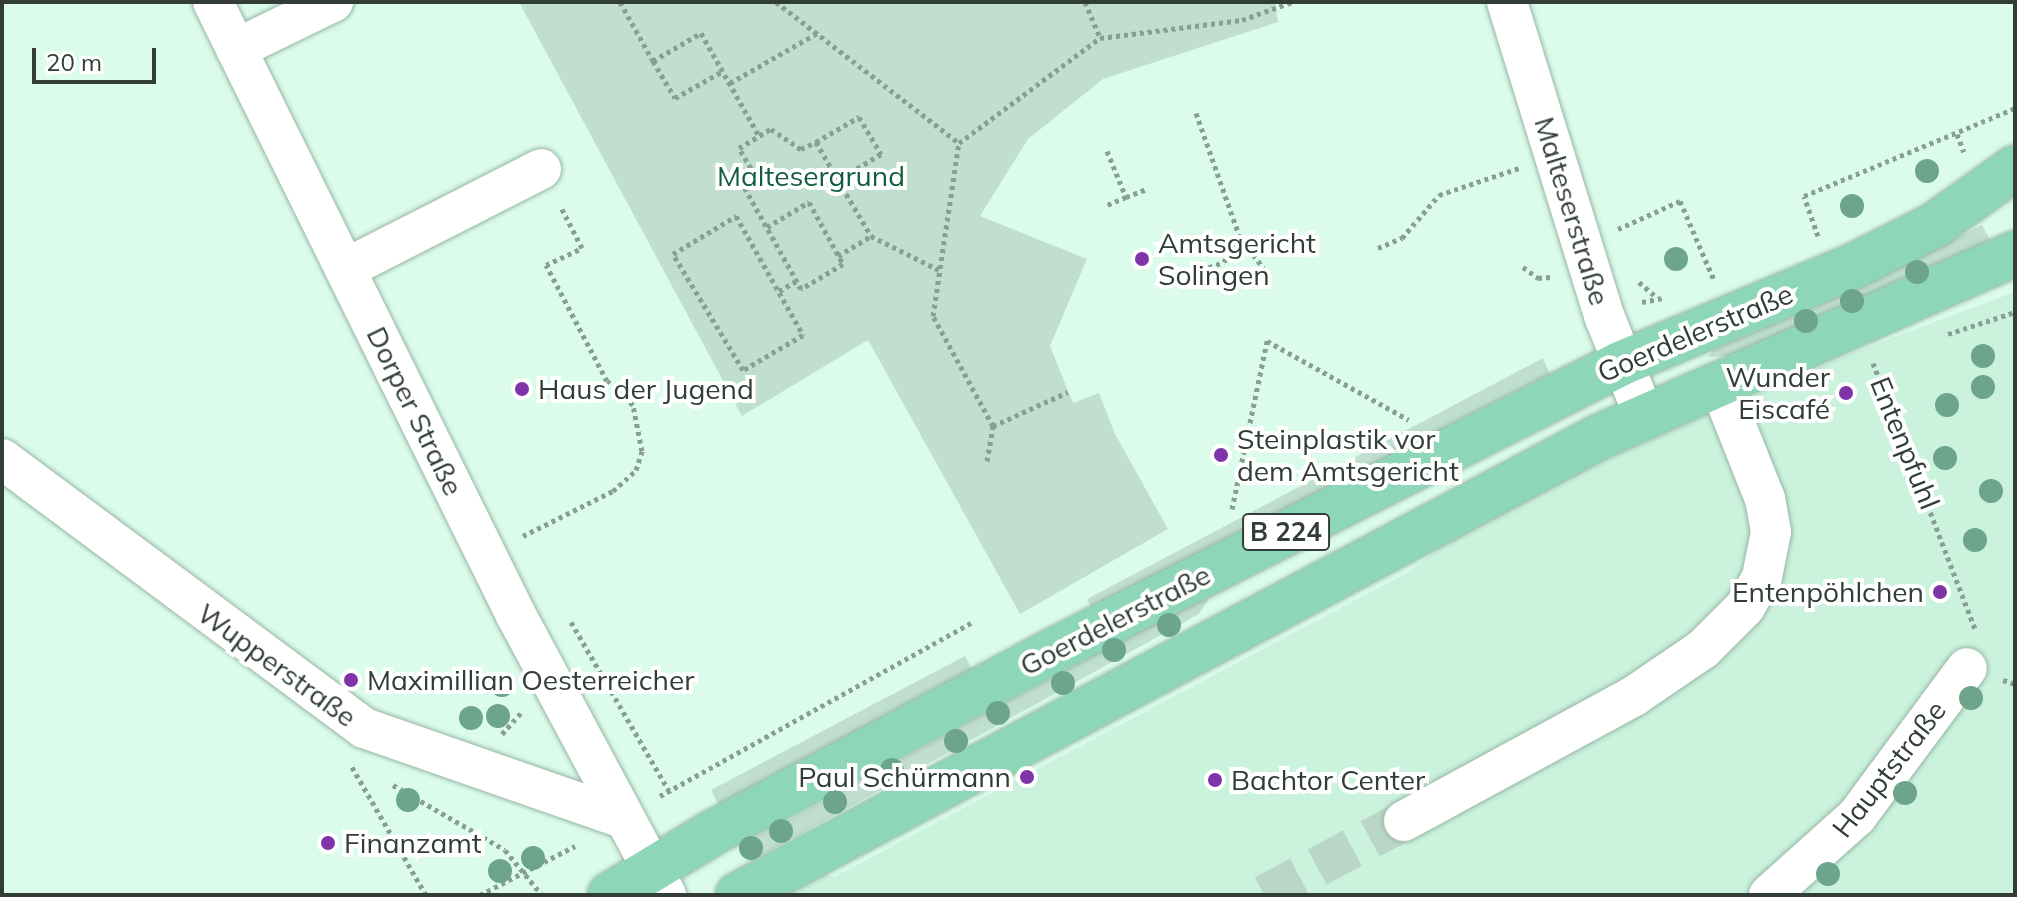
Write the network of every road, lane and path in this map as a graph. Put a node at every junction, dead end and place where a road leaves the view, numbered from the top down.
1 (213, 2) edge
2 (333, 2) edge
3 (620, 2) edge
4 (776, 2) edge
5 (1085, 2) edge
6 (1292, 2) edge
7 (1507, 2) edge
8 (819, 32) junction
9 (1100, 38) junction
10 (236, 49) junction
11 (653, 61) junction
12 (723, 71) junction
13 (730, 83) junction
14 (2015, 108) edge
15 (1196, 113) dead end
16 (759, 136) junction
17 (816, 142) junction
18 (959, 143) junction
19 (1107, 151) dead end
20 (1527, 165) dead end
21 (2015, 168) edge
22 (541, 169) joint
23 (838, 180) junction
24 (1147, 189) dead end
25 (1126, 197) junction
26 (1107, 205) dead end
27 (767, 227) junction
28 (1608, 233) dead end
29 (1239, 235) junction
30 (871, 236) junction
31 (1378, 248) dead end
32 (1822, 248) dead end
33 (2015, 254) edge
34 (838, 256) junction
35 (1523, 267) dead end
36 (345, 269) junction
37 (1264, 269) dead end
38 (939, 270) junction
39 (1201, 270) dead end
40 (1559, 275) dead end
41 (796, 281) junction
42 (779, 291) junction
43 (1719, 292) dead end
44 (1668, 299) dead end
45 (2015, 312) edge
46 (1605, 318) junction
47 (1940, 337) dead end
48 (1884, 356) dead end
49 (1622, 363) junction
50 (1720, 386) junction
51 (1068, 392) dead end
52 (1645, 418) junction
53 (1409, 420) dead end
54 (993, 426) junction
55 (2, 459) edge
56 (987, 461) dead end
57 (1232, 509) dead end
58 (521, 537) dead end
59 (971, 623) dead end
60 (1967, 668) joint
61 (360, 766) dead end
62 (387, 781) dead end
63 (687, 782) dead end
64 (622, 818) junction
65 (1404, 821) tunnel mouth
66 (527, 875) junction
67 (659, 882) edge
68 (426, 895) edge
69 (480, 895) edge
70 (542, 895) edge
71 (610, 895) edge
72 (738, 895) edge
73 (1769, 895) edge

1 - 10 street, Dorper Straße
2 - 10 street
3 - 11 path
4 - 8 path
5 - 9 path
6 - 9 path
7 - 46 street, Malteserstraße
8 - 13 path
8 - 18 path
9 - 18 path
10 - 36 street, Dorper Straße
11 - 12 path
11 - 12 path
12 - 13 path
13 - 16 path
14 - 32 path
15 - 29 path
16 - 17 path
16 - 27 path
17 - 23 path
17 - 23 path
18 - 38 path
19 - 25 path
20 - 31 path
21 - 49 main road, Goerdelerstraße / B 224
22 - 36 street
22 - 58 path
23 - 30 path
24 - 25 path
25 - 26 path
27 - 34 path
27 - 41 path
28 - 43 path
29 - 37 path
29 - 39 path
30 - 34 path
30 - 38 path
33 - 50 main road, Goerdelerstraße / B 224
34 - 41 path
35 - 40 path
36 - 64 street, Dorper Straße
38 - 54 path
41 - 42 path
42 - 42 path
44 - 46 path
45 - 47 path
46 - 49 street, Malteserstraße
48 - 60 path, Entenpfuhl
49 - 52 street, Malteserstraße
49 - 67 main road, Goerdelerstraße / B 224
50 - 52 main road, Goerdelerstraße / B 224
50 - 65 street
51 - 54 path
52 - 72 main road, Goerdelerstraße / B 224
53 - 57 path
54 - 56 path
55 - 64 street, Wupperstraße
59 - 63 path
60 - 73 street, Hauptstraße
61 - 68 path
62 - 66 path
64 - 67 street
66 - 69 path
66 - 70 path
67 - 71 main road, Goerdelerstraße / B 224

